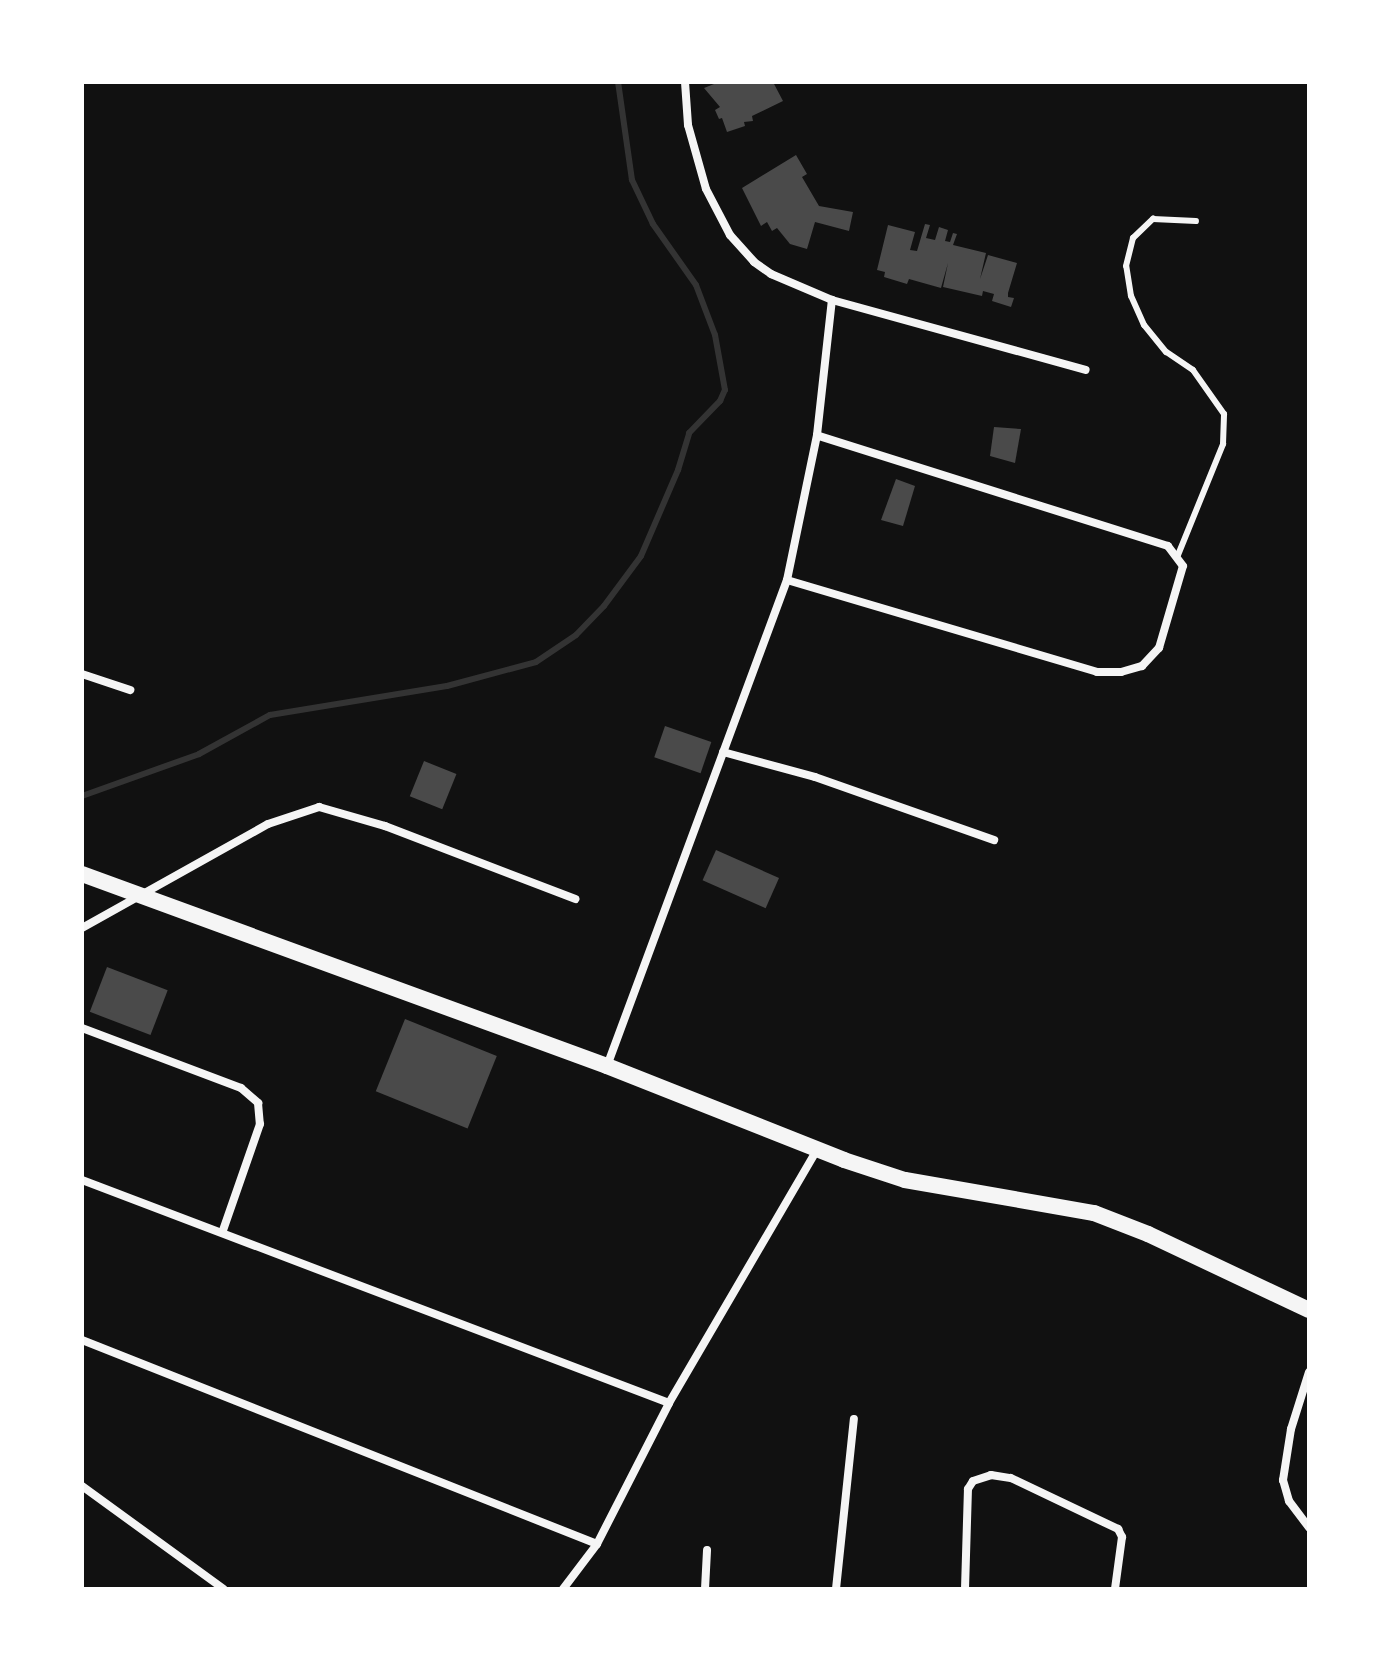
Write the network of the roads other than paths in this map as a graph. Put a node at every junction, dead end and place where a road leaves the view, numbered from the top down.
1 (685, 82) edge
2 (1196, 221) dead end
3 (832, 300) junction
4 (1086, 370) dead end
5 (817, 435) junction
6 (1178, 555) junction
7 (787, 580) junction
8 (82, 674) edge
9 (130, 690) dead end
10 (723, 752) junction
11 (994, 840) dead end
12 (82, 874) edge
13 (138, 895) junction
14 (575, 899) dead end
15 (82, 928) edge
16 (82, 1028) edge
17 (607, 1066) junction
18 (817, 1150) junction
19 (82, 1180) edge
20 (222, 1233) junction
21 (1309, 1310) edge
22 (82, 1340) edge
23 (1309, 1372) edge
24 (1306, 1394) edge
25 (669, 1403) junction
26 (854, 1419) dead end
27 (82, 1486) edge
28 (1309, 1528) edge
29 (597, 1544) junction
30 (707, 1550) dead end
31 (224, 1589) edge
32 (563, 1589) edge
33 (705, 1589) edge
34 (836, 1589) edge
35 (968, 1589) edge
36 (1115, 1589) edge

1 - 3 street
2 - 6 lane
3 - 4 street
3 - 5 street
5 - 6 street
5 - 7 street
6 - 7 street
7 - 10 street
8 - 9 street
10 - 11 street
10 - 17 street
12 - 13 main road
13 - 14 street
13 - 15 street
13 - 17 main road
16 - 20 street
17 - 18 main road
18 - 21 main road
18 - 25 street
19 - 20 street
20 - 25 street
22 - 29 street
23 - 24 street
24 - 28 street
25 - 29 street
26 - 34 street
27 - 31 street
29 - 32 street
30 - 33 street
35 - 36 street

